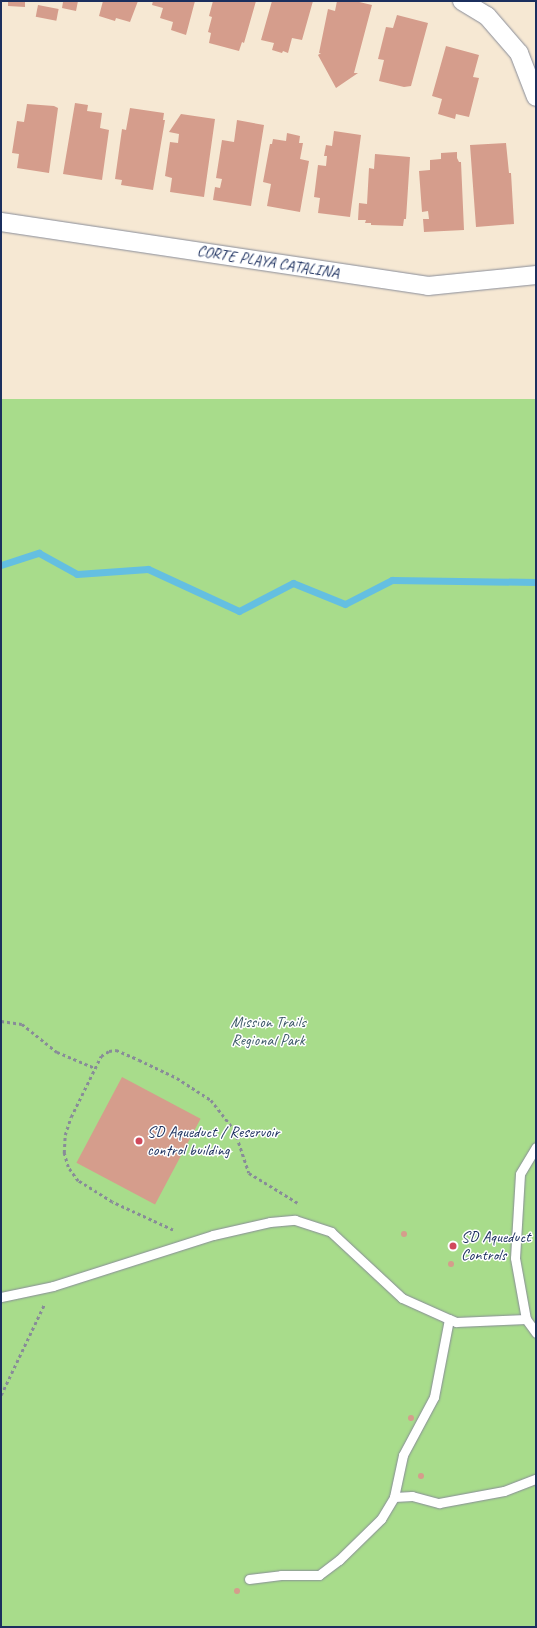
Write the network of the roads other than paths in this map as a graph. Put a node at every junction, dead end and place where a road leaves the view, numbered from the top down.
1 (462, 1) edge
2 (536, 97) edge
3 (1, 222) edge
4 (536, 275) edge
5 (536, 1147) edge
6 (1, 1297) edge
7 (448, 1319) junction
8 (526, 1319) junction
9 (536, 1333) edge
10 (536, 1479) edge
11 (394, 1498) junction
12 (248, 1579) dead end

1 - 2 street
3 - 4 street, CORTE PLAYA CATALINA
5 - 8 lane
6 - 7 lane
7 - 8 lane
7 - 11 lane
8 - 9 lane
10 - 11 lane
11 - 12 lane

